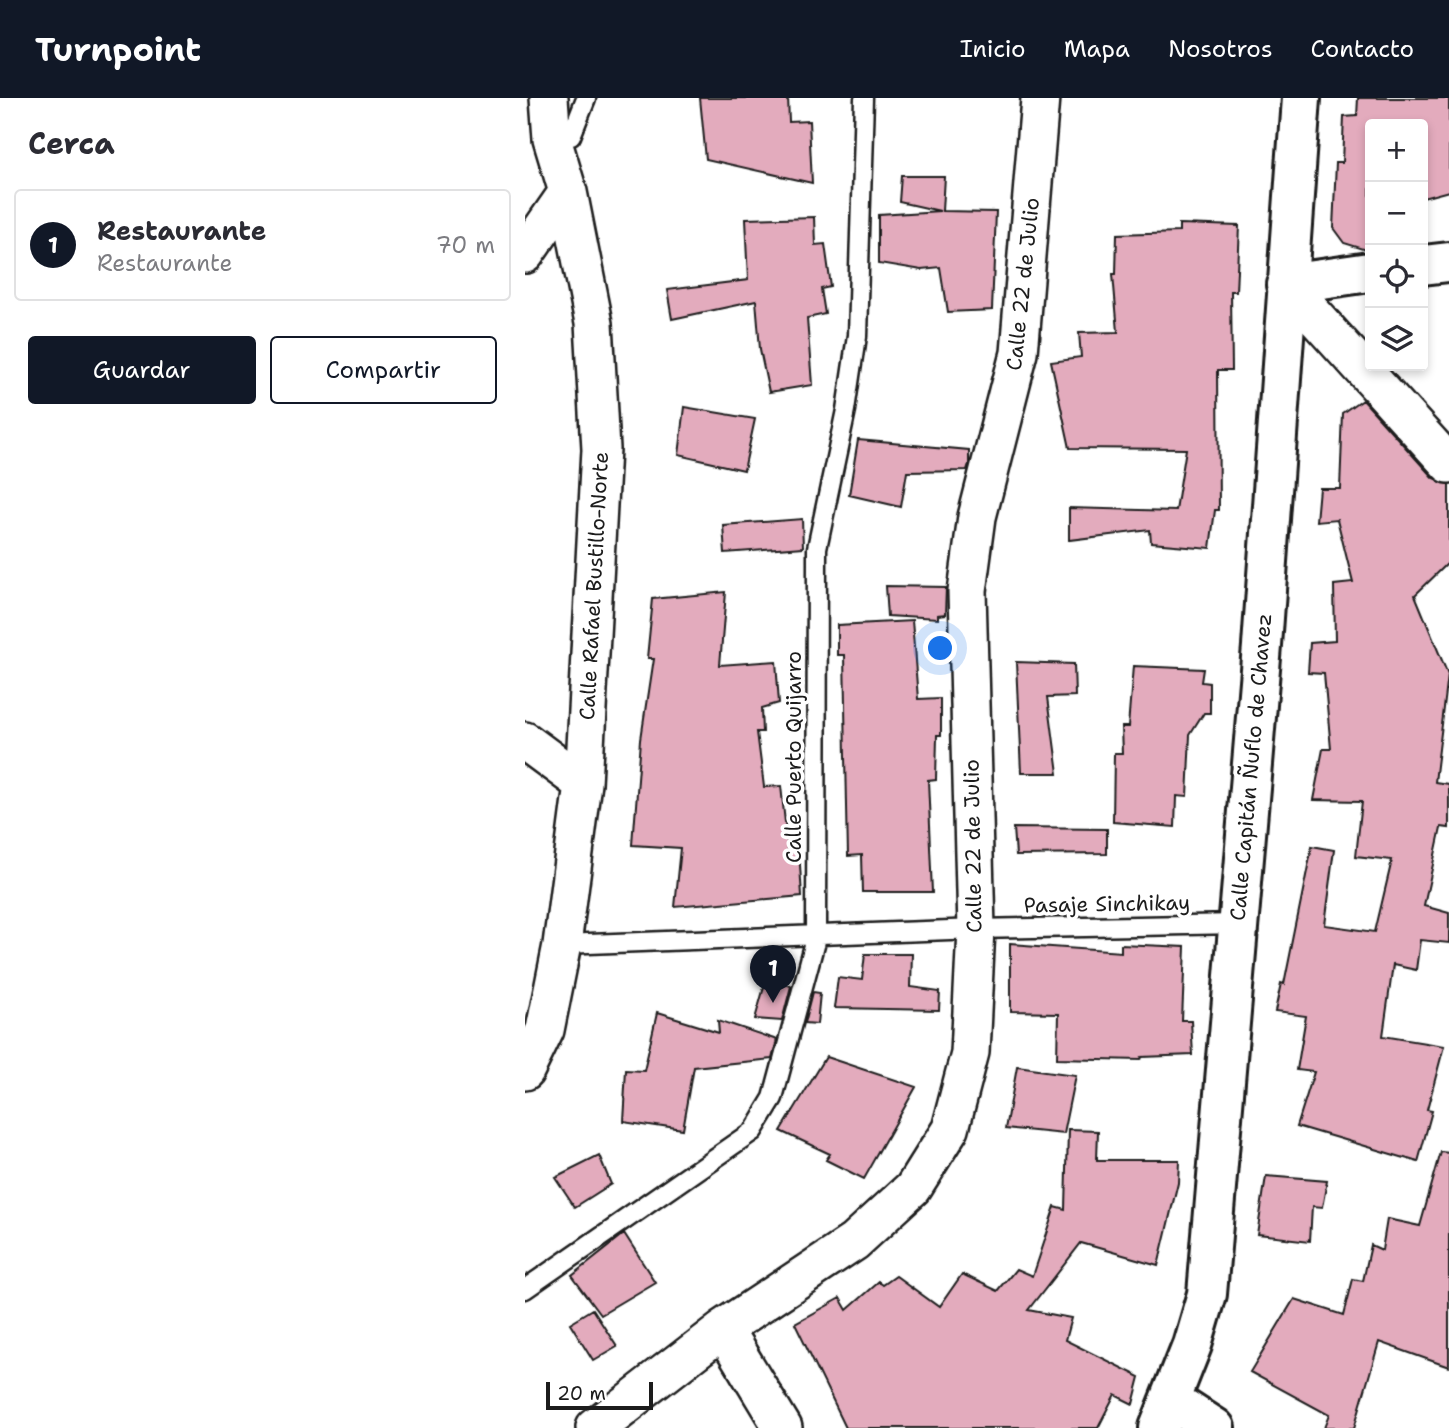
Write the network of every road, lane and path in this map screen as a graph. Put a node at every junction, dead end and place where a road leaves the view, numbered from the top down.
1 (549, 98) edge
2 (586, 98) edge
3 (865, 98) edge
4 (1041, 98) edge
5 (1301, 98) edge
6 (538, 136) edge
7 (568, 192) junction
8 (525, 254) edge
9 (1449, 261) edge
10 (1428, 264) edge
11 (1365, 273) edge
12 (1286, 284) junction
13 (1449, 464) edge
14 (525, 741) edge
15 (583, 784) junction
16 (1238, 923) junction
17 (976, 929) junction
18 (817, 937) junction
19 (562, 945) junction
20 (525, 1071) edge
21 (525, 1289) edge
22 (723, 1329) junction
23 (1165, 1414) edge
24 (595, 1428) edge
25 (783, 1428) edge
26 (1214, 1428) edge

1 - 6 street, Calle Rafael Bustillo-Norte
2 - 6 lane
3 - 18 lane, Calle Puerto Quijarro
4 - 17 street, Calle 22 de Julio
5 - 12 street, Calle Capitán Ñuflo de Chavez
6 - 7 street, Calle Rafael Bustillo-Norte
7 - 8 street
7 - 15 street, Calle Rafael Bustillo-Norte
9 - 10 street
11 - 12 street
12 - 13 street
12 - 16 street, Calle Capitán Ñuflo de Chavez
14 - 15 street
15 - 19 street, Calle Rafael Bustillo-Norte
16 - 17 lane, Pasaje Sinchikay
16 - 23 street, Calle Capitán Ñuflo de Chavez
17 - 18 lane, Pasaje Sinchikay
17 - 22 street, Calle 22 de Julio
18 - 19 lane, Pasaje Sinchikay
18 - 21 lane, Calle Puerto Quijarro
19 - 20 street, Calle Rafael Bustillo-Norte
22 - 24 street, Calle 22 de Julio
22 - 25 street
23 - 26 street

